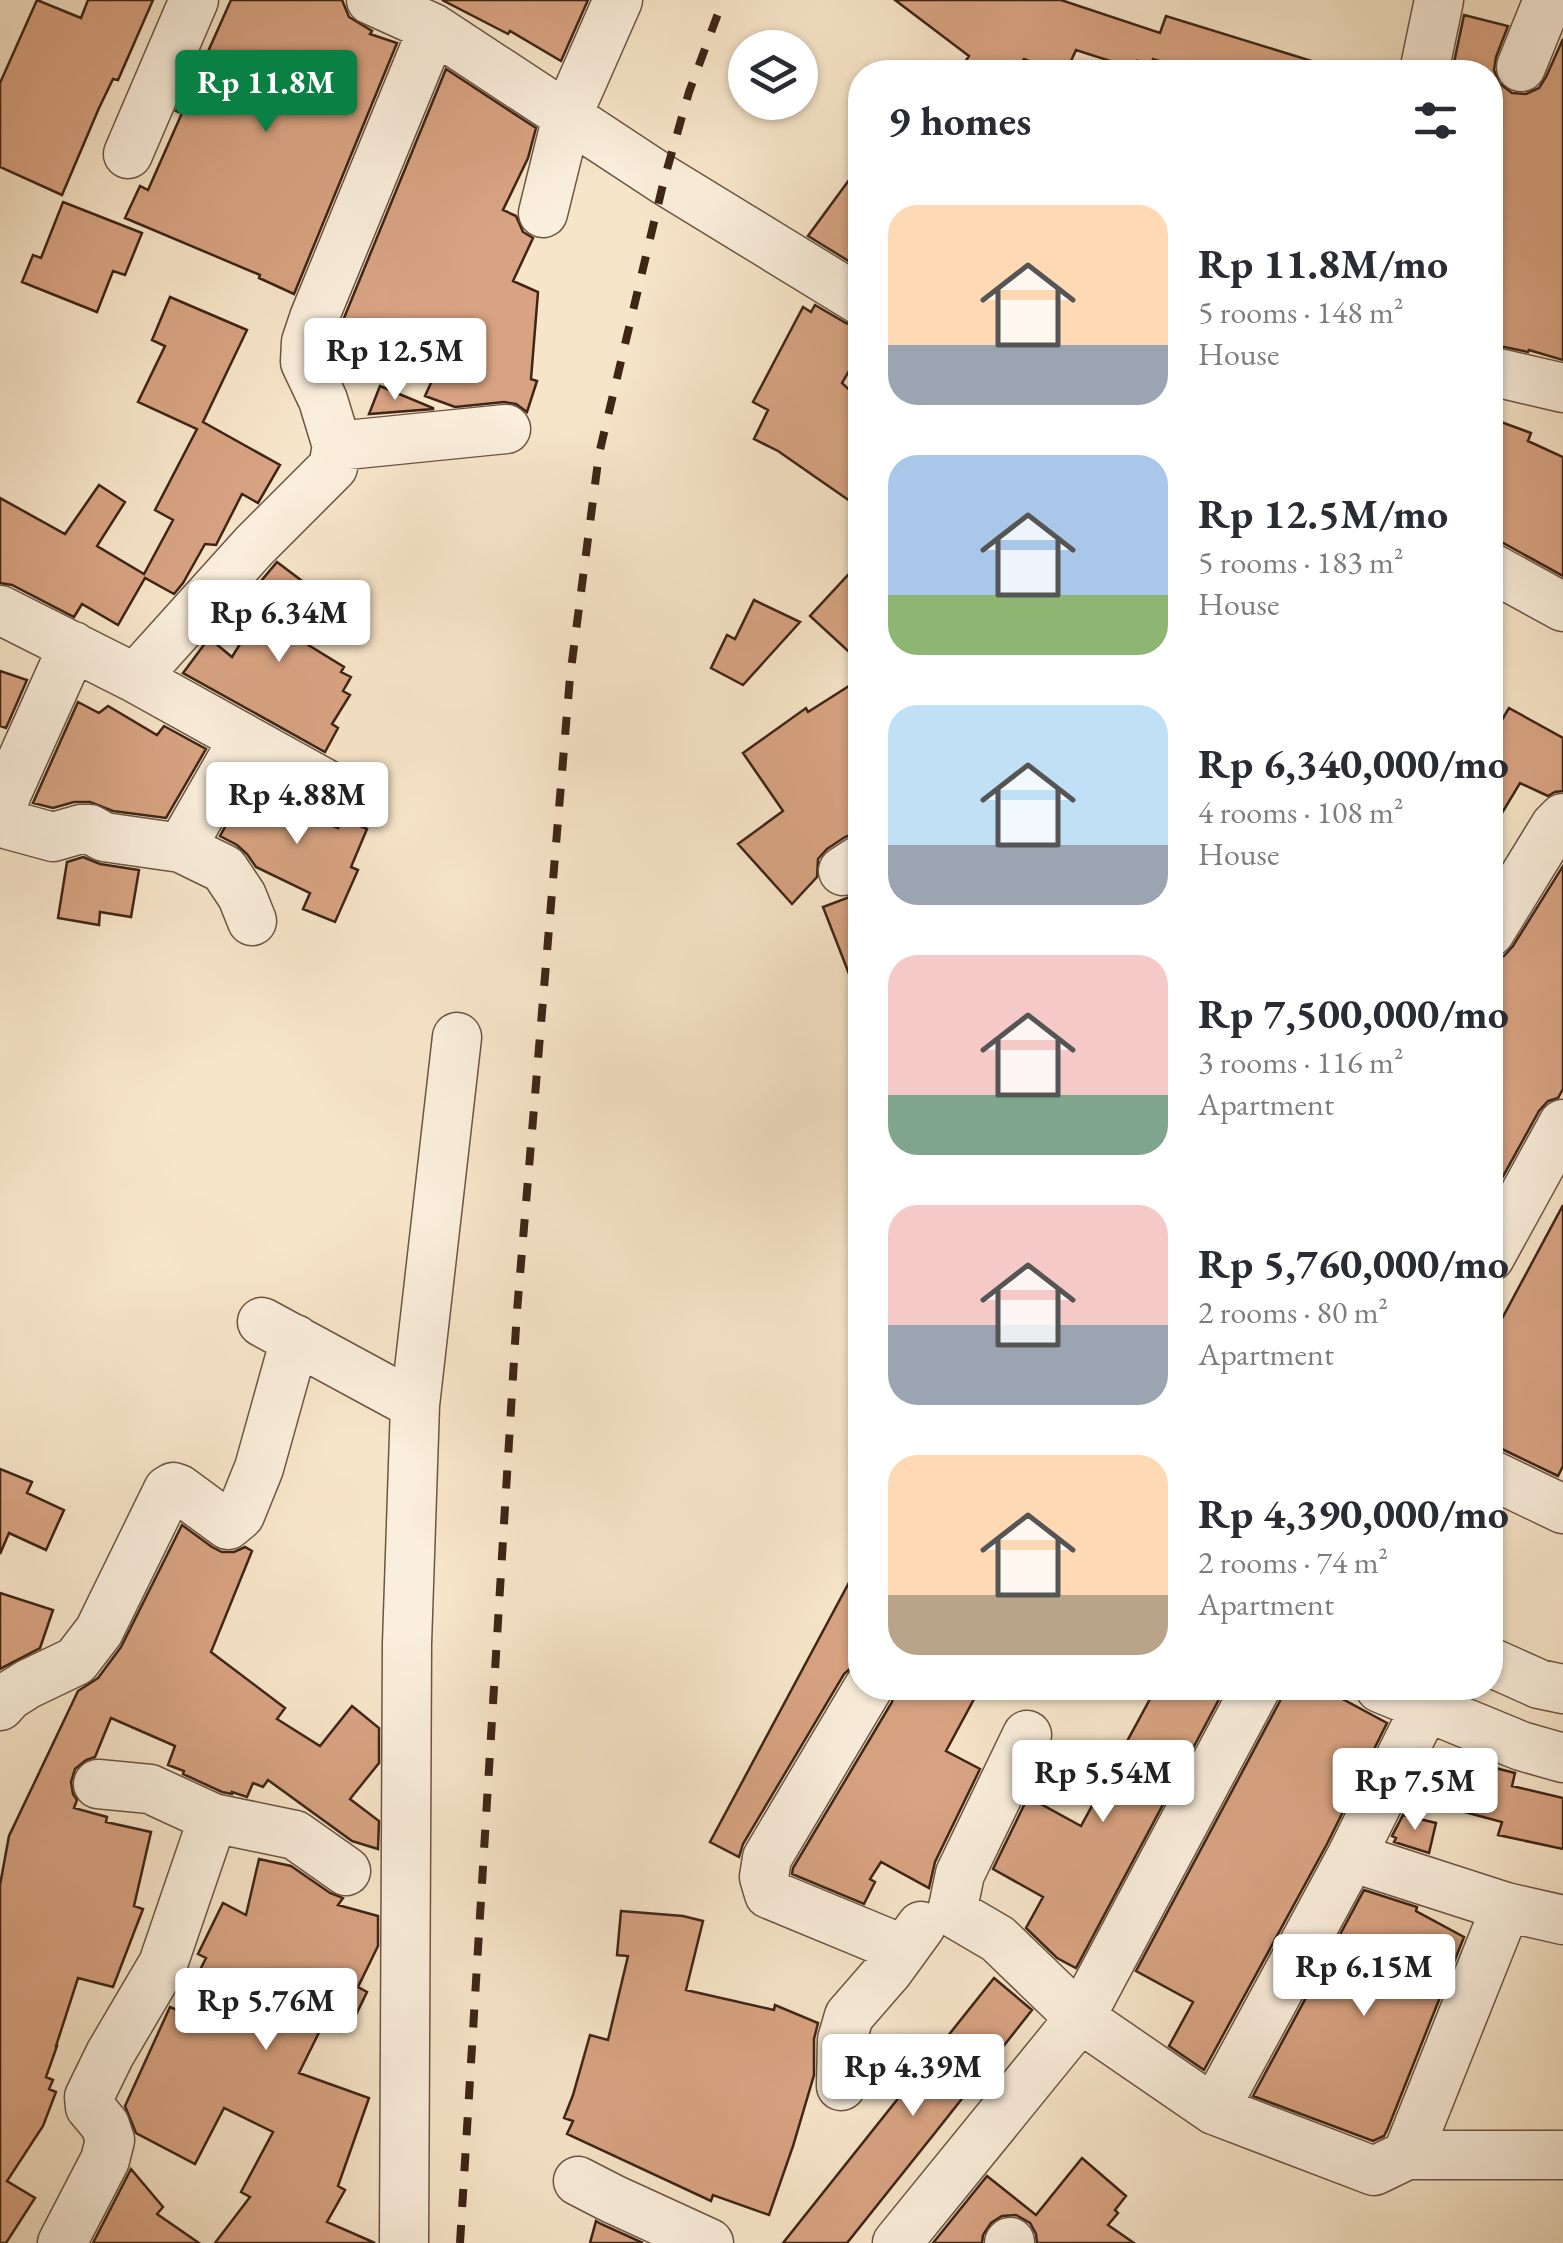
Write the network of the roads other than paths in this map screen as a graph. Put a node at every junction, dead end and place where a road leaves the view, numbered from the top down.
1 (194, 0) edge
2 (371, 0) edge
3 (618, 0) edge
4 (1439, 0) edge
5 (1548, 0) edge
6 (433, 28) junction
7 (1426, 60) edge
8 (1522, 67) dead end
9 (567, 116) junction
10 (128, 154) dead end
11 (543, 213) dead end
12 (848, 293) edge
13 (1503, 373) edge
14 (1563, 388) edge
15 (506, 429) dead end
16 (336, 446) junction
17 (1503, 573) edge
18 (1563, 608) edge
19 (0, 610) edge
20 (72, 646) junction
21 (135, 678) junction
22 (244, 740) junction
23 (332, 788) dead end
24 (1563, 818) edge
25 (182, 848) junction
26 (1503, 911) edge
27 (252, 921) dead end
28 (456, 1037) dead end
29 (1563, 1124) edge
30 (1503, 1233) edge
31 (415, 1405) junction
32 (1503, 1479) edge
33 (1560, 1501) edge
34 (1503, 1668) edge
35 (1563, 1689) edge
36 (861, 1700) edge
37 (1250, 1700) edge
38 (1407, 1700) edge
39 (0, 1706) edge
40 (1425, 1708) junction
41 (1026, 1734) dead end
42 (1563, 1758) edge
43 (98, 1784) dead end
44 (214, 1818) junction
45 (1351, 1857) junction
46 (346, 1871) dead end
47 (1506, 1907) junction
48 (952, 1912) junction
49 (1563, 1920) edge
50 (902, 1950) junction
51 (1080, 2018) junction
52 (841, 2086) dead end
53 (1214, 2110) junction
54 (1563, 2155) edge
55 (1408, 2156) junction
56 (578, 2180) dead end
57 (62, 2243) edge
58 (404, 2243) edge
59 (709, 2243) edge
60 (896, 2243) edge

1 - 10 street
2 - 6 street
3 - 9 street
4 - 7 street
5 - 8 street
6 - 9 street
6 - 16 street
9 - 11 street
9 - 12 street
13 - 14 street
15 - 16 street
16 - 21 street
17 - 18 street
19 - 20 street
20 - 21 street
20 - 25 street
21 - 22 street
22 - 23 street
22 - 25 street
24 - 26 street
25 - 27 street
28 - 31 street
29 - 30 street
31 - 39 street
31 - 58 street
32 - 33 street
34 - 35 street
36 - 50 street
37 - 51 street
38 - 40 street
40 - 42 street
40 - 45 street
41 - 48 street
43 - 44 street
44 - 46 street
44 - 57 street
45 - 47 street
45 - 53 street
47 - 49 street
47 - 55 street
48 - 50 street
48 - 51 street
50 - 52 street
51 - 53 street
51 - 60 street
53 - 55 street
54 - 55 street
56 - 59 street

